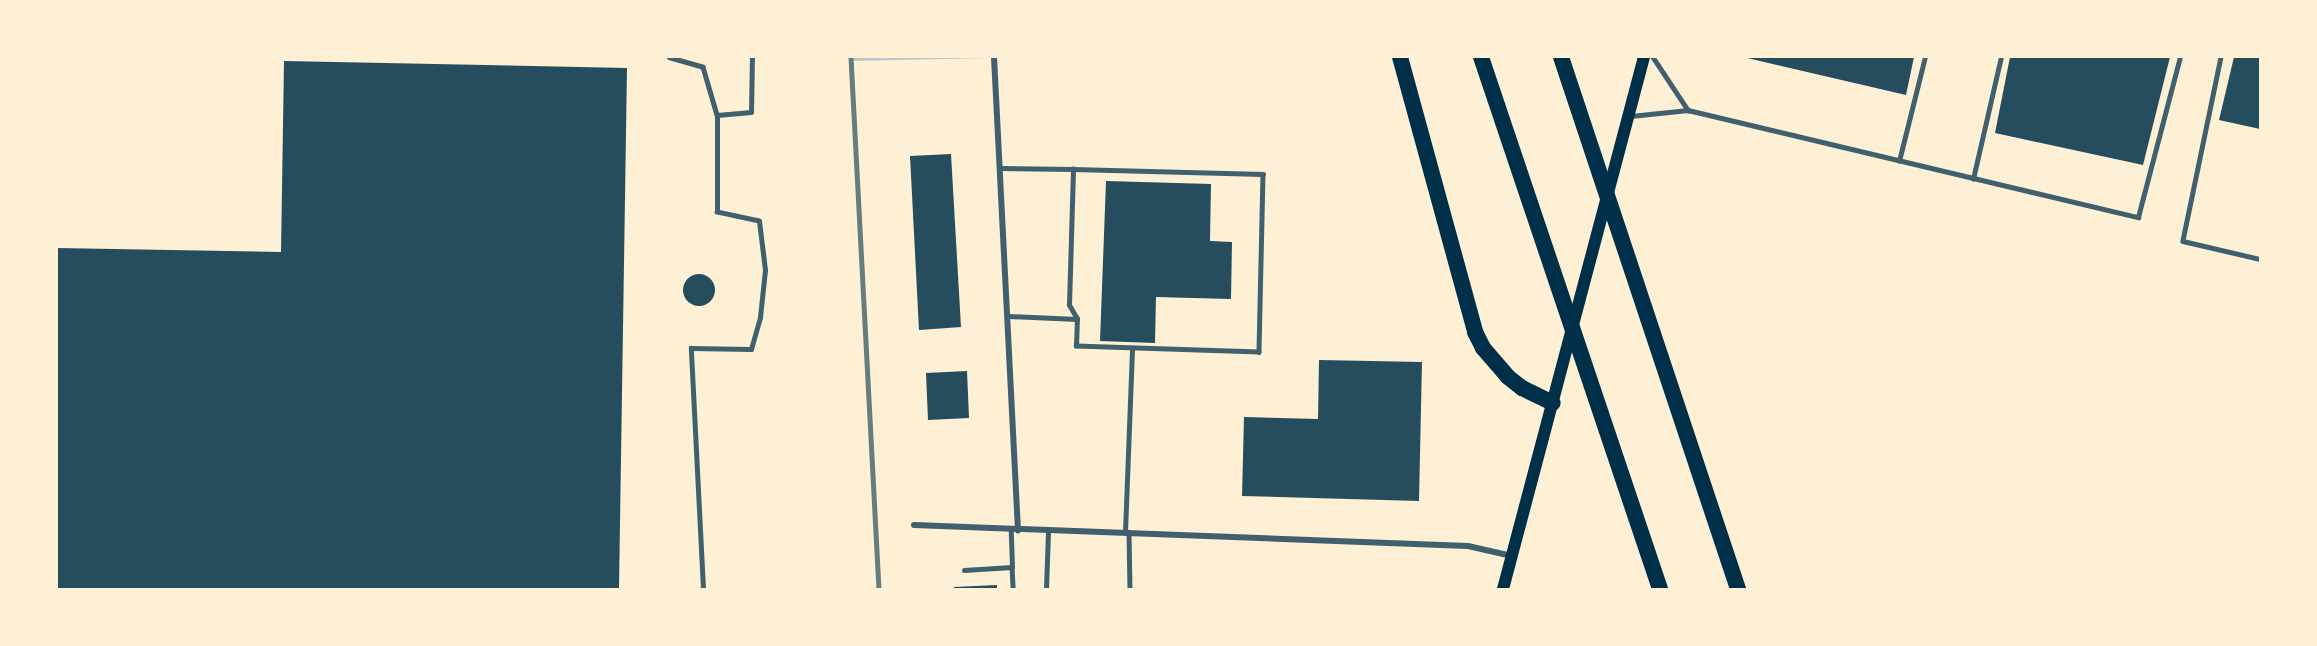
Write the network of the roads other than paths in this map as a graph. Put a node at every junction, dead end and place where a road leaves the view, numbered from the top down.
1 (669, 57) edge
2 (752, 57) edge
3 (994, 57) edge
4 (1400, 57) edge
5 (1481, 57) edge
6 (1561, 57) edge
7 (1644, 57) edge
8 (1653, 57) edge
9 (1925, 57) edge
10 (2001, 57) edge
11 (2180, 57) edge
12 (2222, 57) edge
13 (1688, 110) junction
14 (717, 115) junction
15 (1629, 116) junction
16 (1899, 161) junction
17 (1001, 168) junction
18 (1073, 169) junction
19 (1973, 179) junction
20 (2260, 259) edge
21 (1009, 316) junction
22 (1077, 319) junction
23 (1132, 348) junction
24 (1553, 403) junction
25 (914, 525) dead end
26 (1015, 530) junction
27 (1048, 531) junction
28 (1127, 532) junction
29 (1512, 556) junction
30 (1012, 567) junction
31 (964, 570) dead end
32 (703, 589) edge
33 (1013, 589) edge
34 (1046, 589) edge
35 (1130, 589) edge
36 (1503, 589) edge
37 (1660, 589) edge
38 (1738, 589) edge

1 - 14 lane
2 - 14 lane
3 - 17 street
4 - 24 highway
5 - 37 highway
6 - 38 highway
7 - 15 main road
8 - 13 lane
9 - 16 lane
10 - 19 lane
11 - 19 lane
12 - 20 lane
13 - 15 lane
13 - 16 lane
14 - 32 lane
15 - 24 main road
16 - 19 lane
17 - 18 lane
17 - 21 street
18 - 22 lane
18 - 23 lane
21 - 22 lane
21 - 26 street
22 - 23 lane
23 - 28 lane
24 - 29 main road
25 - 26 street
26 - 27 street
26 - 30 lane
27 - 28 street
27 - 34 lane
28 - 29 street
28 - 35 lane
29 - 36 main road
30 - 31 lane
30 - 33 lane

